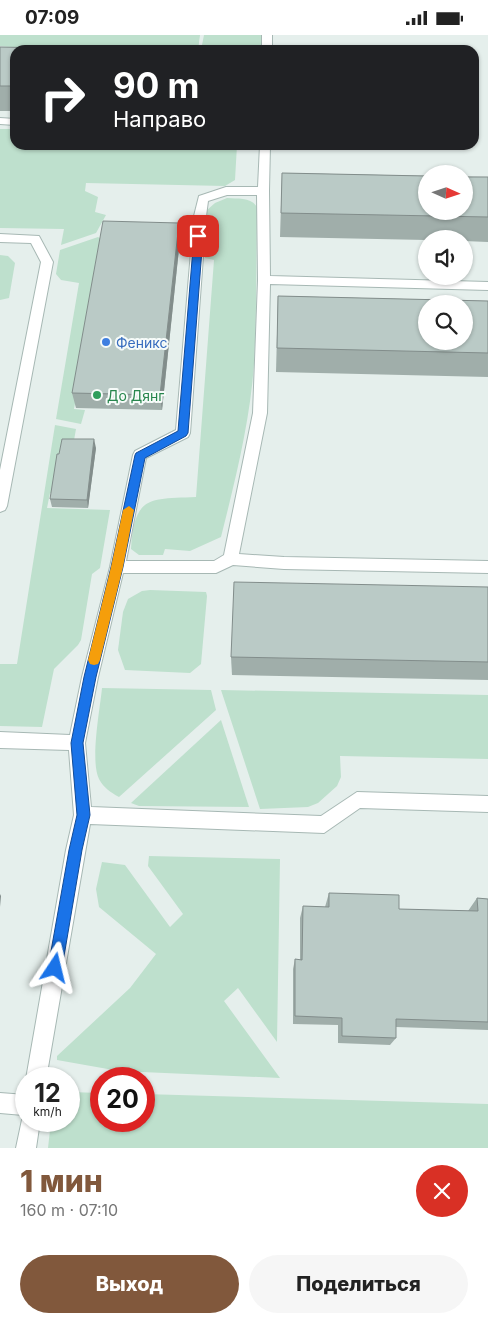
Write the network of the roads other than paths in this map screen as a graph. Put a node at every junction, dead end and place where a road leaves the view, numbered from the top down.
1 (265, 150) edge
2 (263, 191) junction
3 (0, 238) edge
4 (264, 280) junction
5 (488, 286) edge
6 (0, 505) edge
7 (231, 559) junction
8 (117, 567) junction
9 (488, 567) edge
10 (0, 740) edge
11 (77, 743) junction
12 (488, 804) edge
13 (83, 815) junction
14 (38, 1067) edge
15 (0, 1103) edge
16 (15, 1104) edge
17 (28, 1132) edge
18 (26, 1148) edge

1 - 2 lane
2 - 4 lane
2 - 8 lane
3 - 6 lane
4 - 5 lane
4 - 7 lane
7 - 8 lane
7 - 9 lane
8 - 11 lane
10 - 11 lane
11 - 13 lane
12 - 13 lane
13 - 14 lane
15 - 16 lane
17 - 18 lane

